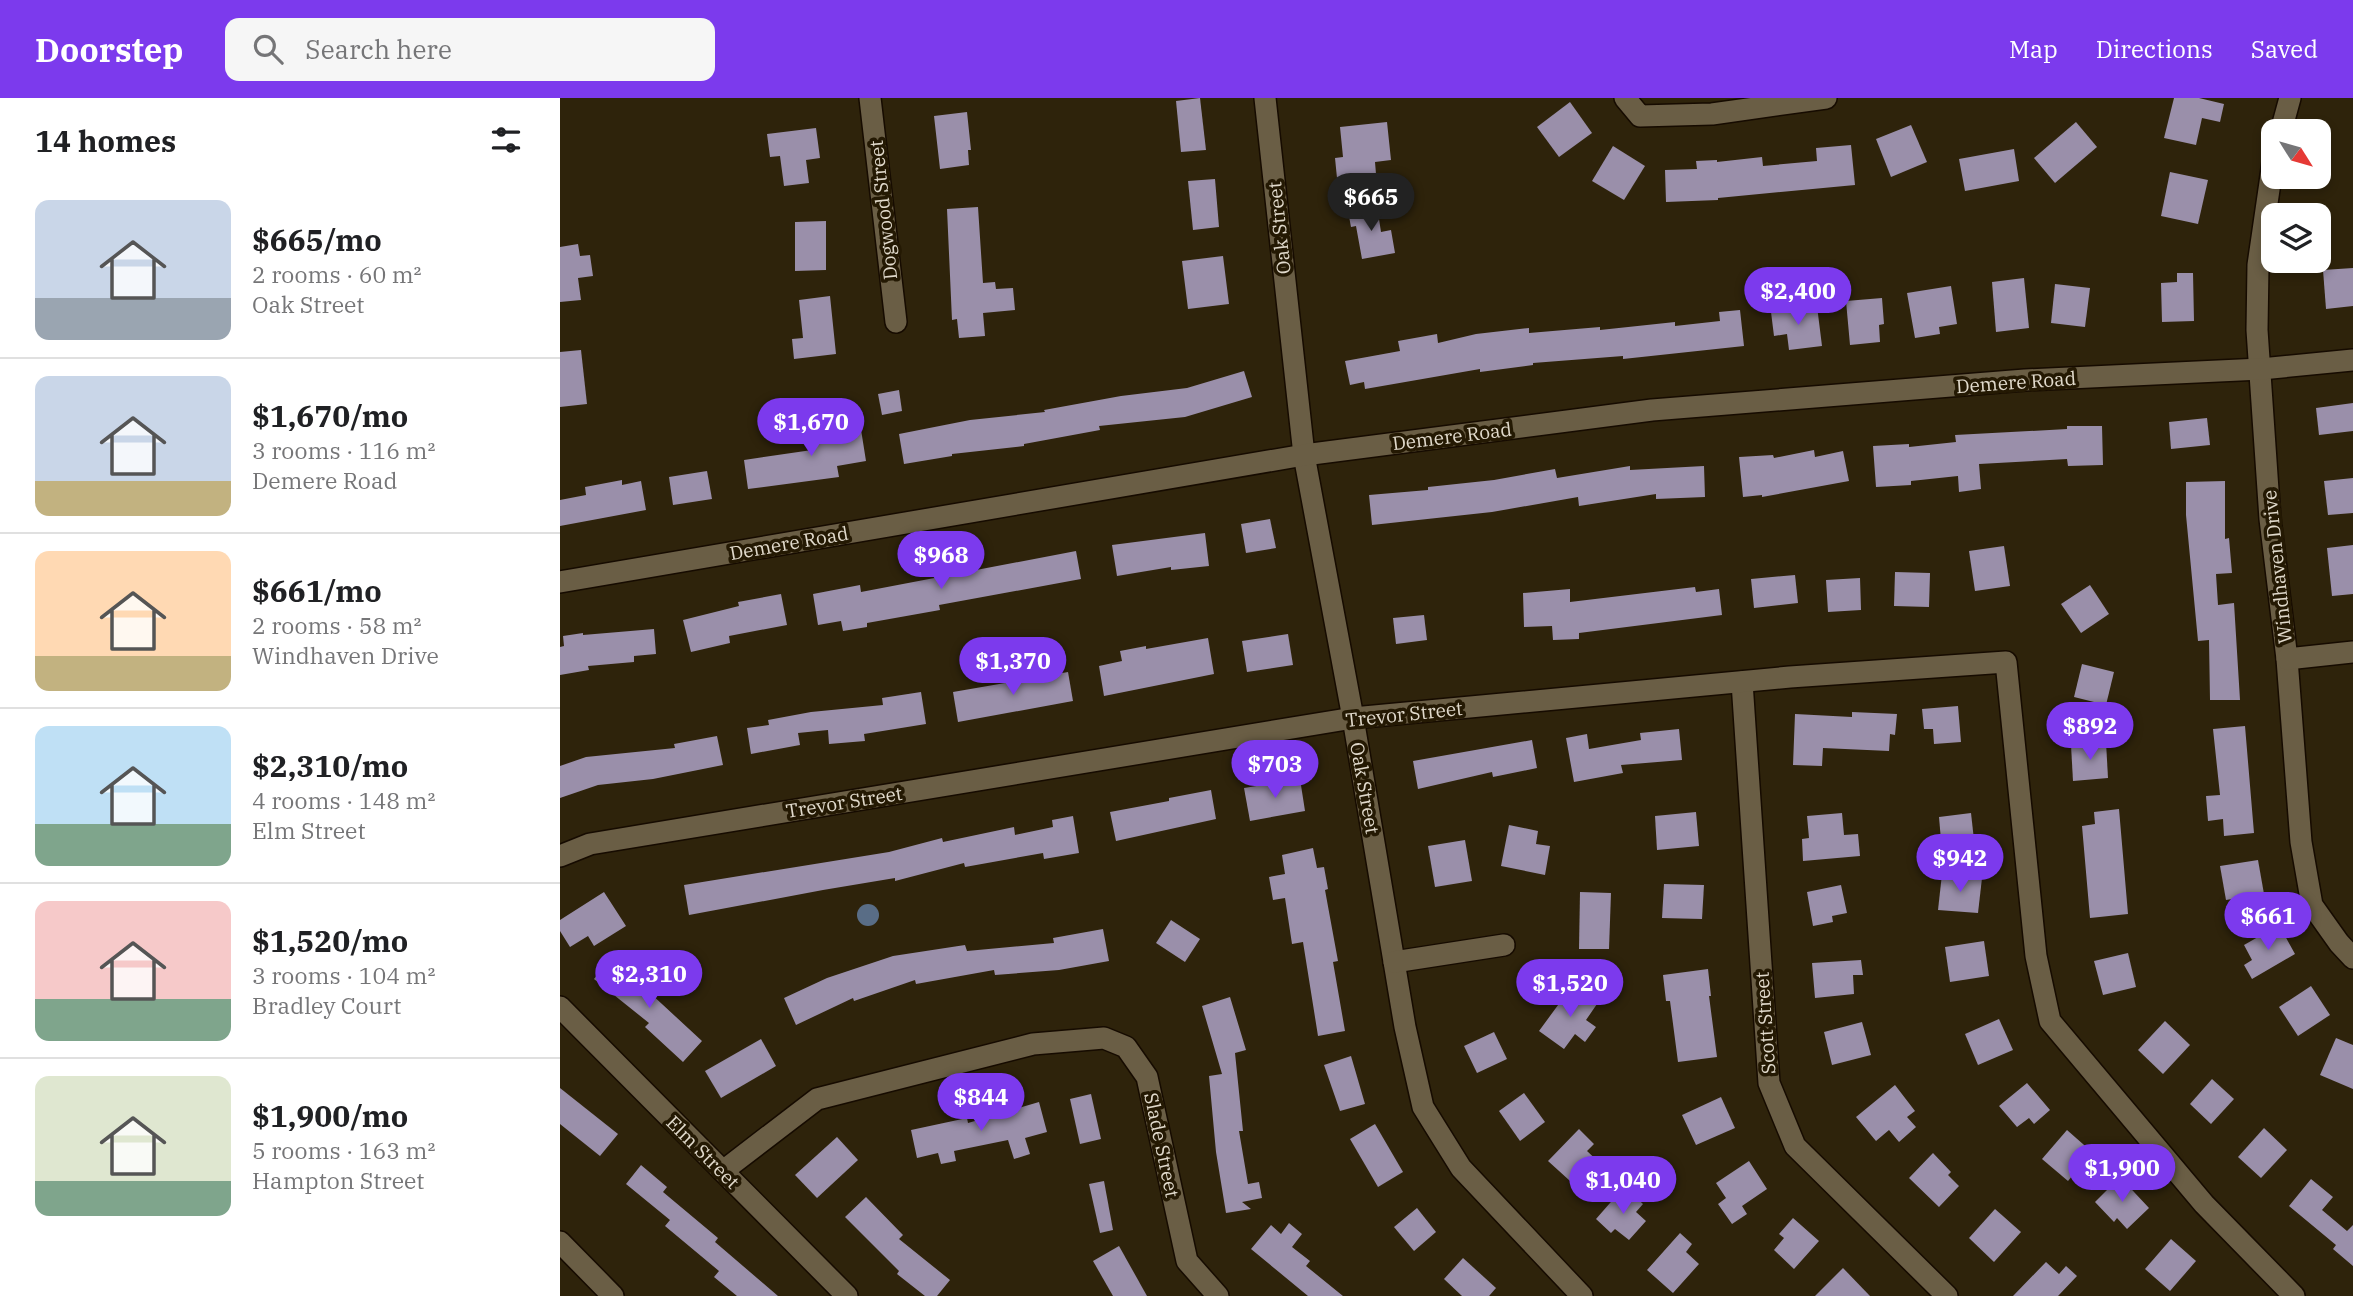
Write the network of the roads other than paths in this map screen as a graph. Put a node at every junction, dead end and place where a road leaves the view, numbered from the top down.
1 (870, 98) edge
2 (1265, 98) edge
3 (1625, 98) edge
4 (1826, 98) edge
5 (2290, 98) edge
6 (2284, 119) edge
7 (2269, 189) edge
8 (896, 322) dead end
9 (2353, 360) edge
10 (2261, 369) junction
11 (1304, 454) junction
12 (560, 582) edge
13 (2353, 652) edge
14 (2287, 659) junction
15 (1742, 682) junction
16 (1353, 718) junction
17 (560, 856) edge
18 (1504, 945) dead end
19 (2353, 958) edge
20 (1394, 962) junction
21 (560, 1007) edge
22 (723, 1171) junction
23 (560, 1242) edge
24 (612, 1296) edge
25 (847, 1296) edge
26 (1218, 1296) edge
27 (1582, 1296) edge
28 (1947, 1296) edge
29 (2294, 1296) edge

1 - 8 street, Dogwood Street
2 - 11 street, Oak Street
3 - 4 street
5 - 6 street
7 - 10 street, Windhaven Drive
9 - 10 street, Demere Road
10 - 11 street, Demere Road
10 - 14 street, Windhaven Drive
11 - 12 street, Demere Road
11 - 16 street, Oak Street
13 - 14 street
14 - 19 street, Windhaven Drive
15 - 16 street, Trevor Street
15 - 28 street, Scott Street
15 - 29 street, Trevor Street
16 - 17 street, Trevor Street
16 - 20 street, Oak Street
18 - 20 street
20 - 27 street, Oak Street
21 - 22 street, Elm Street
22 - 25 street, Elm Street
22 - 26 street, Slade Street
23 - 24 street

